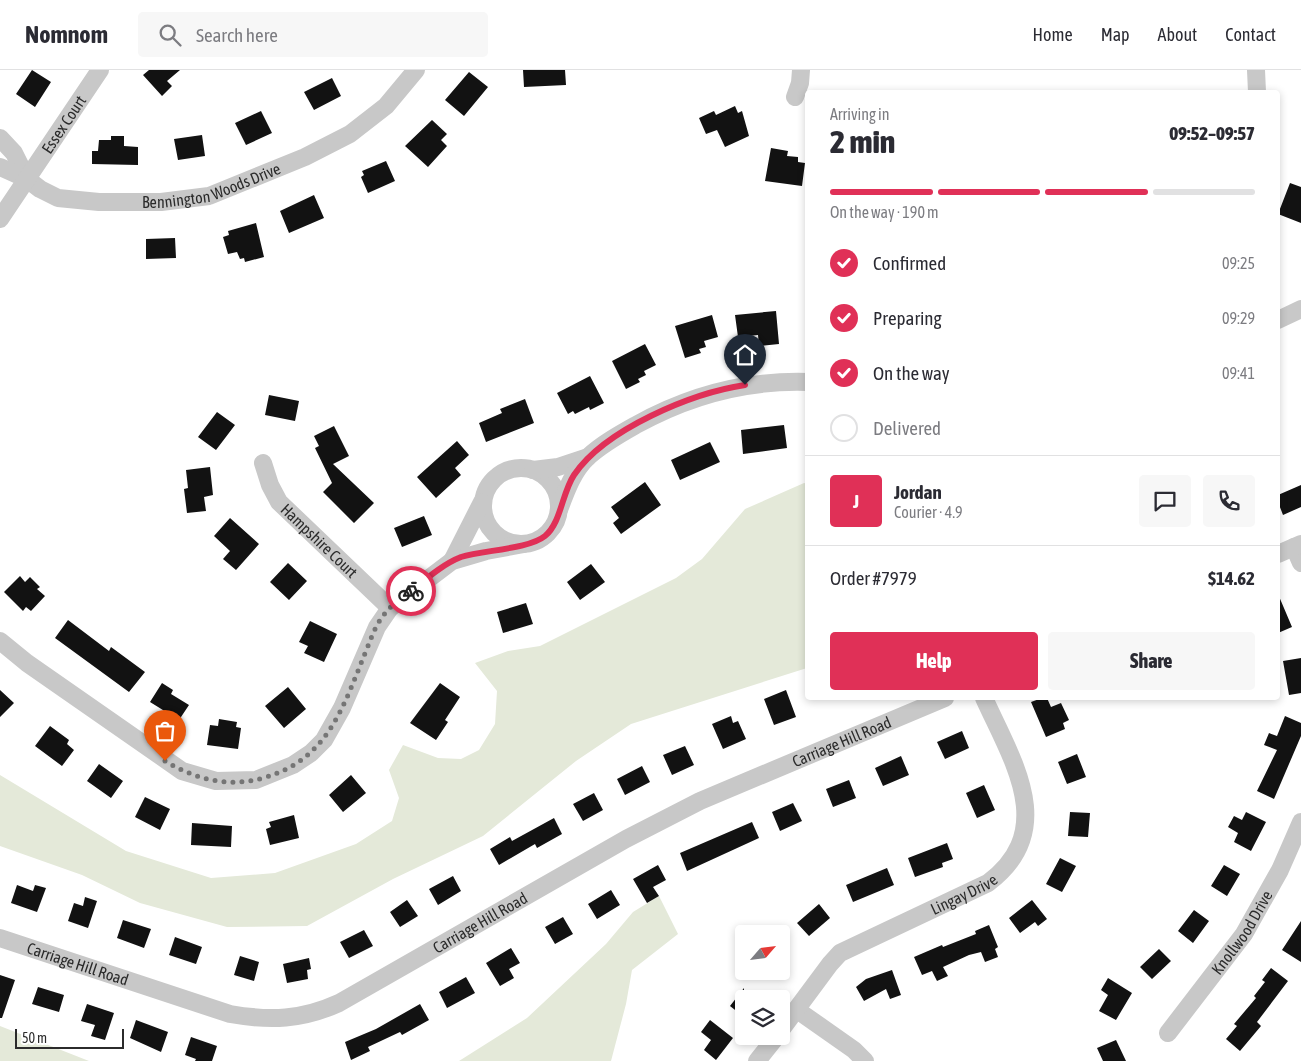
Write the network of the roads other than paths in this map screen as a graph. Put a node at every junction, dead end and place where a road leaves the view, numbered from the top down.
1 (100, 70) edge
2 (416, 70) edge
3 (801, 70) edge
4 (1256, 70) edge
5 (1257, 90) edge
6 (795, 97) dead end
7 (0, 138) edge
8 (0, 167) edge
9 (27, 179) junction
10 (0, 219) edge
11 (1301, 309) edge
12 (1280, 319) edge
13 (805, 382) edge
14 (588, 458) junction
15 (263, 463) dead end
16 (533, 470) junction
17 (484, 498) junction
18 (559, 510) junction
19 (524, 544) junction
20 (1299, 551) edge
21 (1280, 554) edge
22 (452, 561) junction
23 (390, 608) junction
24 (0, 641) edge
25 (940, 700) edge
26 (985, 700) edge
27 (1301, 822) edge
28 (0, 938) edge
29 (797, 1010) junction
30 (790, 1019) edge
31 (1168, 1033) dead end
32 (770, 1045) edge
33 (758, 1061) edge
34 (866, 1061) edge

1 - 9 street, Essex Court
2 - 9 street, Bennington Woods Drive
3 - 6 street
4 - 5 street
7 - 9 street
8 - 9 street, Bennington Woods Drive
9 - 10 street
11 - 12 street
13 - 14 street
14 - 16 street
14 - 18 street
15 - 23 street, Hampshire Court
16 - 17 street
16 - 18 street
17 - 19 street
17 - 22 street
18 - 19 street
19 - 22 street
20 - 21 street
22 - 23 street
23 - 24 street
25 - 28 street, Carriage Hill Road
26 - 29 street, Lingay Drive
27 - 31 street, Knollwood Drive
29 - 30 street, Lingay Drive
29 - 34 street
32 - 33 street

